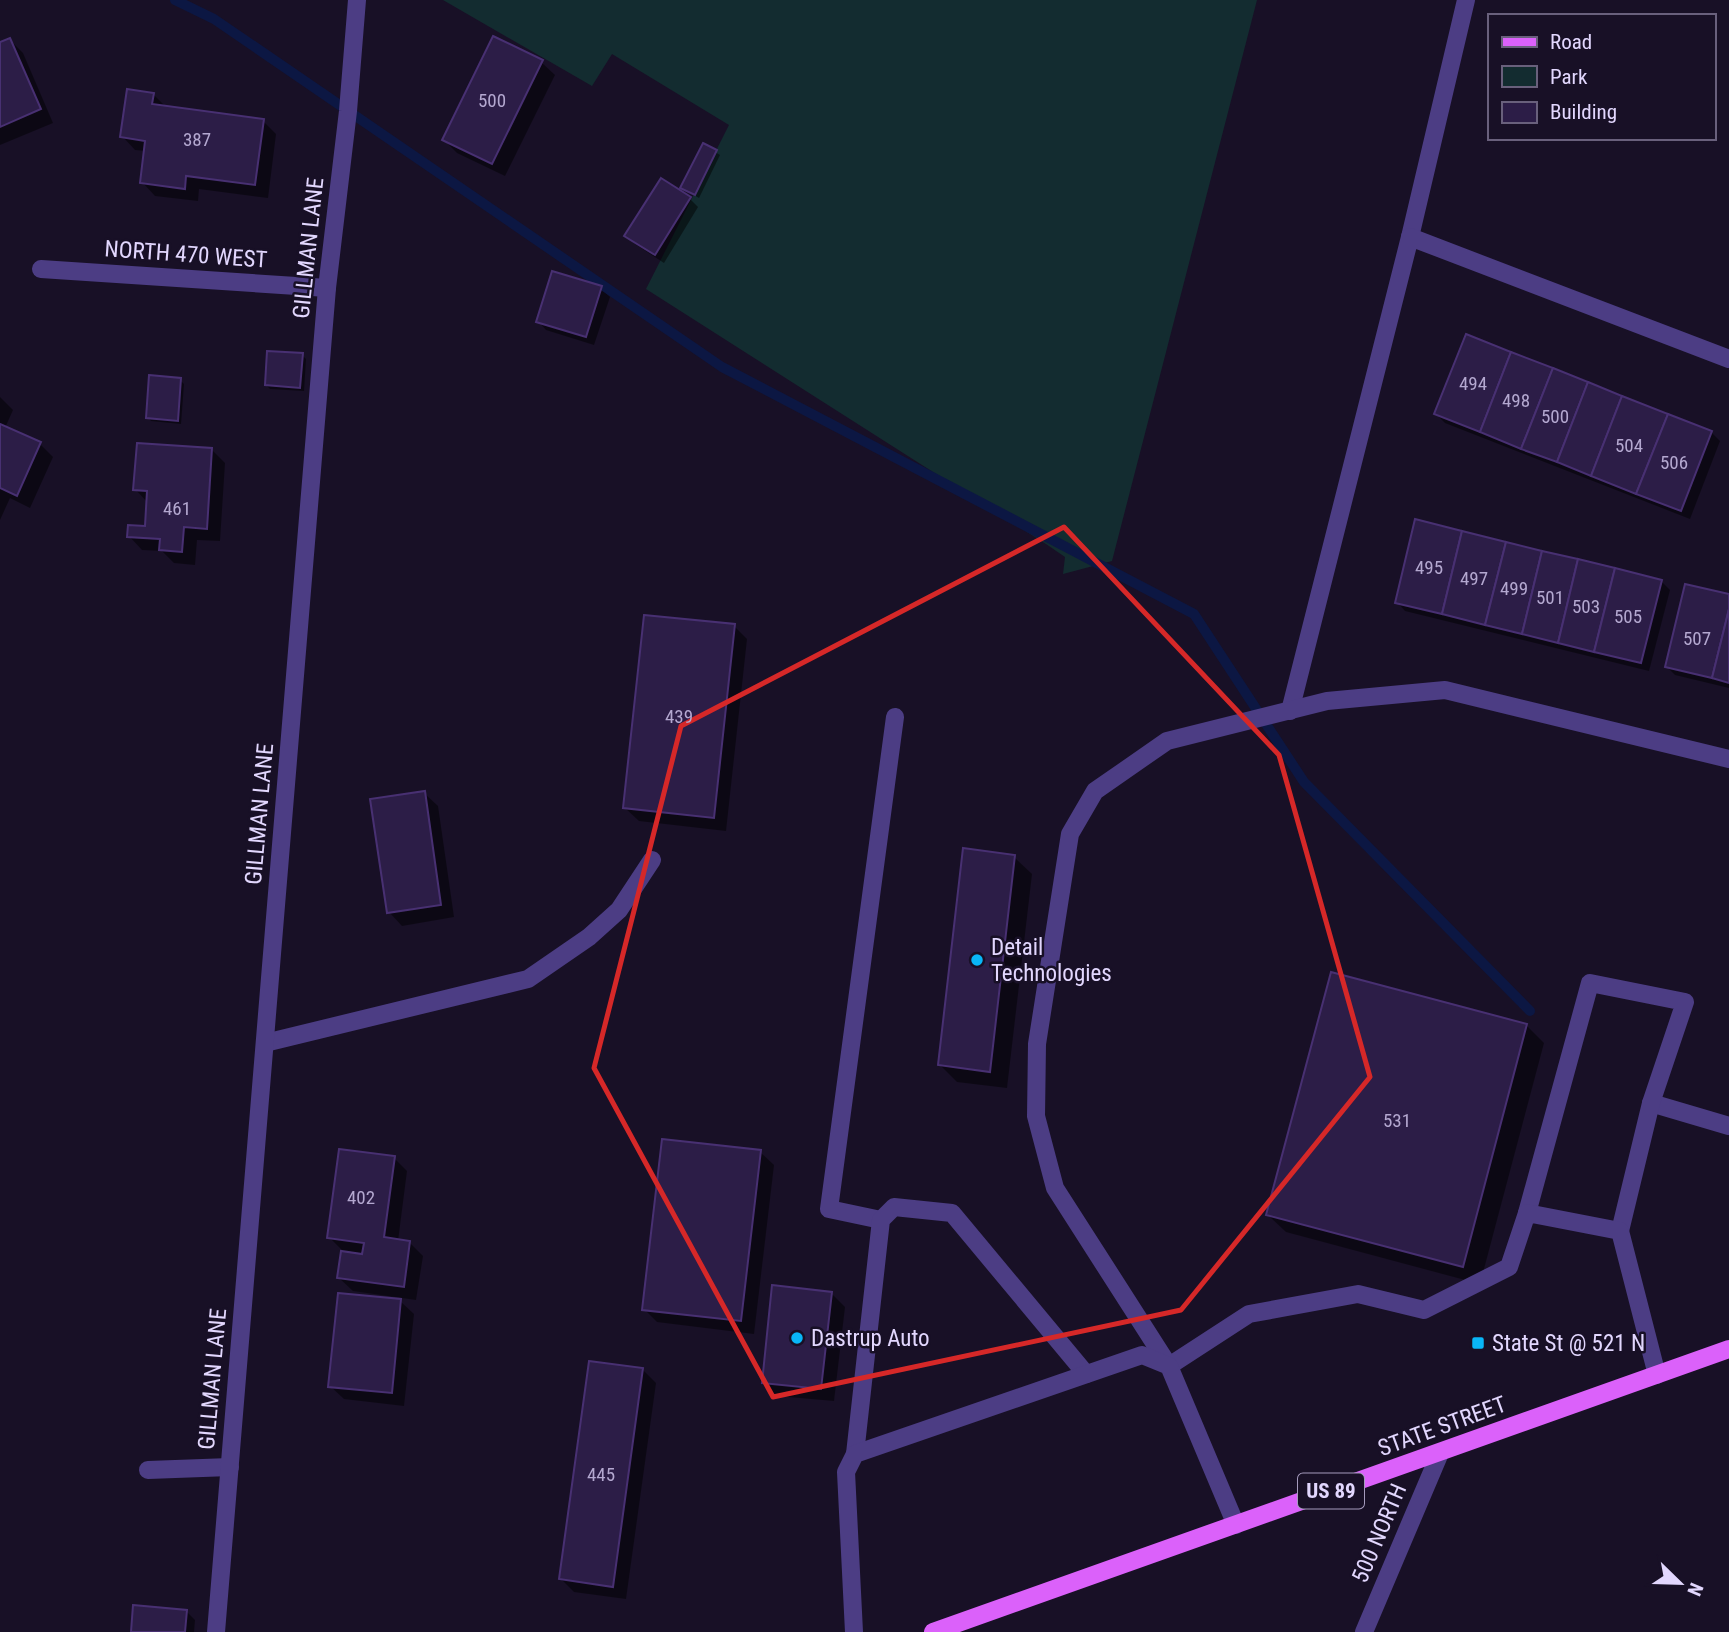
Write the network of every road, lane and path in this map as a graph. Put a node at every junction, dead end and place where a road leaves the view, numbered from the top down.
1 (357, 0) edge
2 (1466, 0) edge
3 (1410, 237) junction
4 (41, 269) dead end
5 (327, 288) junction
6 (1729, 359) edge
7 (1290, 711) junction
8 (895, 717) dead end
9 (1729, 758) edge
10 (652, 860) dead end
11 (265, 1043) junction
12 (1651, 1102) junction
13 (1729, 1126) edge
14 (1527, 1213) junction
15 (881, 1220) junction
16 (1620, 1231) junction
17 (1729, 1349) edge
18 (1168, 1366) junction
19 (1086, 1374) junction
20 (1657, 1375) junction
21 (1440, 1453) junction
22 (855, 1454) junction
23 (230, 1467) junction
24 (148, 1469) dead end
25 (1236, 1525) junction
26 (216, 1632) edge
27 (854, 1632) edge
28 (933, 1632) edge
29 (1364, 1632) edge

1 - 5 street, GILLMAN LANE
2 - 3 street
3 - 6 street
3 - 7 street
4 - 5 street, NORTH 470 WEST
5 - 11 street, GILLMAN LANE
7 - 9 street
7 - 18 street
8 - 15 street
10 - 11 street
11 - 23 street, GILLMAN LANE
12 - 13 street
12 - 14 street
12 - 16 street
14 - 16 street
14 - 18 street
15 - 19 street
15 - 22 street
16 - 20 street
17 - 20 main road, STATE STREET / US 89
18 - 19 street
18 - 25 street
19 - 22 street
20 - 21 main road, STATE STREET / US 89
21 - 25 main road, STATE STREET / US 89
21 - 29 street, 500 NORTH
22 - 27 street
23 - 24 street
23 - 26 street, GILLMAN LANE
25 - 28 main road, STATE STREET / US 89

